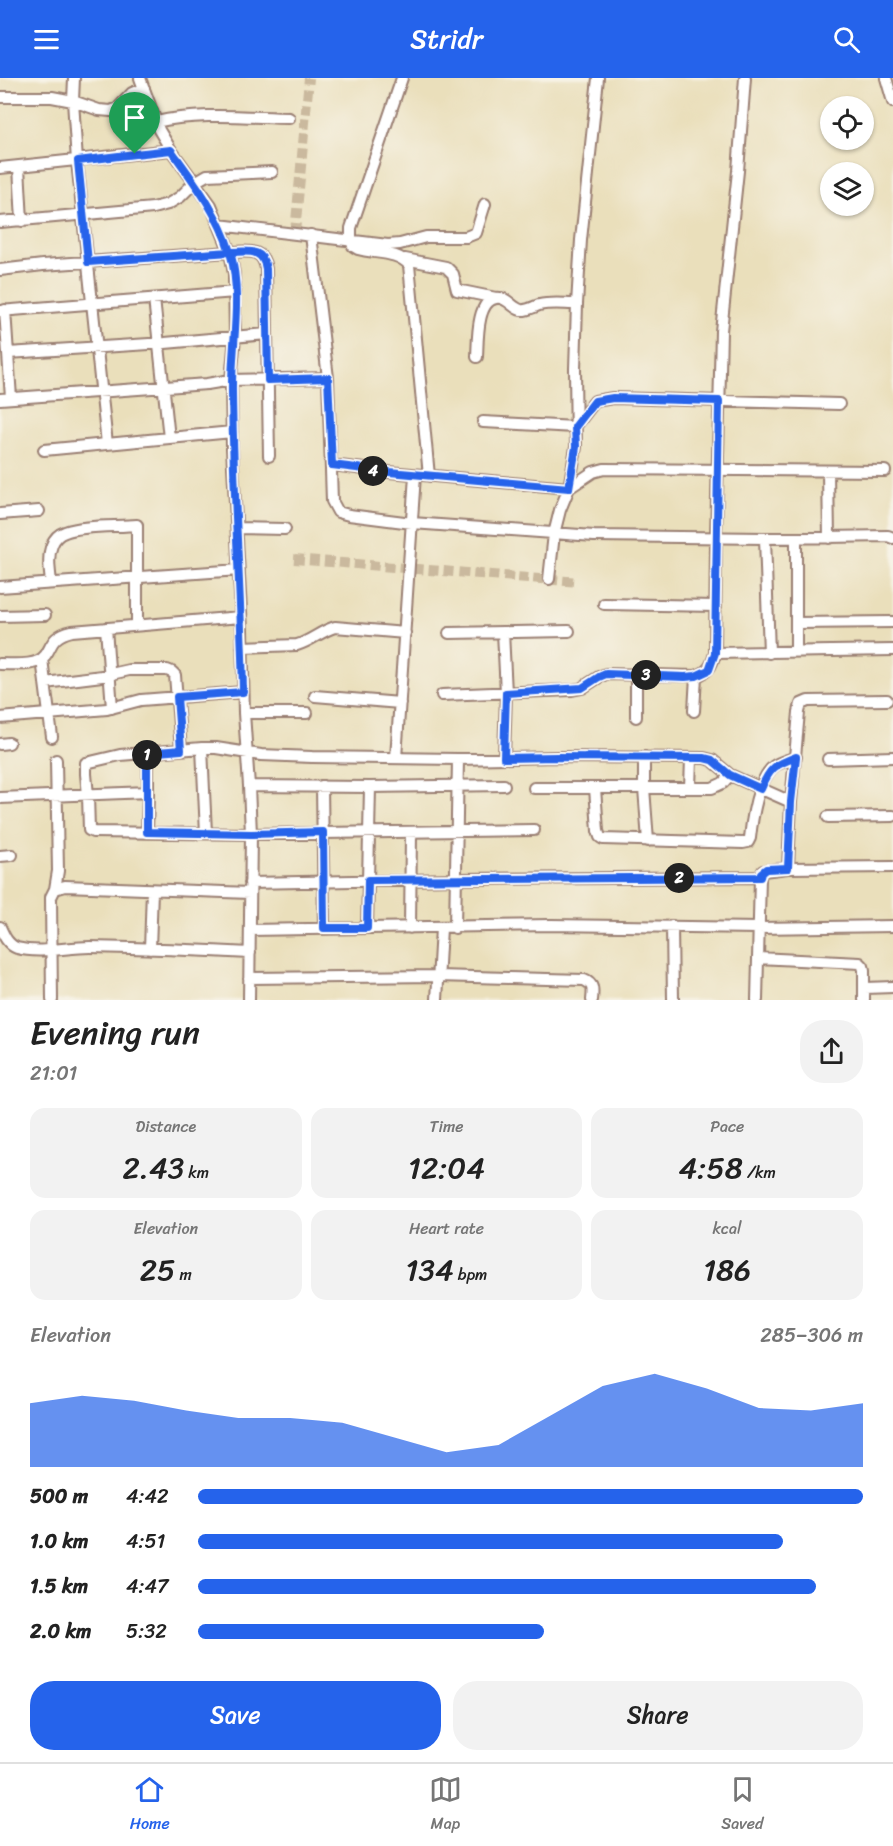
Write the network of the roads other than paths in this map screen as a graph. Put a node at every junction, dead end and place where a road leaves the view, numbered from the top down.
1 (74, 78) edge
2 (402, 78) edge
3 (598, 78) edge
4 (745, 78) edge
5 (886, 78) edge
6 (142, 83) edge
7 (0, 97) edge
8 (73, 101) junction
9 (893, 102) edge
10 (289, 118) dead end
11 (156, 122) junction
12 (171, 150) junction
13 (78, 161) junction
14 (19, 167) junction
15 (0, 168) edge
16 (272, 172) dead end
17 (195, 182) junction
18 (485, 204) dead end
19 (84, 216) junction
20 (22, 221) junction
21 (0, 222) edge
22 (219, 225) junction
23 (311, 235) junction
24 (351, 240) junction
25 (230, 252) junction
26 (405, 259) junction
27 (88, 262) junction
28 (0, 270) edge
29 (235, 292) junction
30 (496, 298) junction
31 (154, 299) junction
32 (93, 302) junction
33 (577, 304) junction
34 (2, 310) edge
35 (267, 334) junction
36 (235, 337) junction
37 (159, 344) junction
38 (96, 347) junction
39 (8, 353) junction
40 (477, 357) dead end
41 (328, 378) junction
42 (231, 380) junction
43 (268, 380) junction
44 (163, 387) junction
45 (101, 393) junction
46 (5, 398) edge
47 (719, 401) junction
48 (839, 404) dead end
49 (483, 422) dead end
50 (575, 427) junction
51 (232, 432) junction
52 (169, 438) junction
53 (107, 444) junction
54 (44, 450) dead end
55 (269, 456) dead end
56 (332, 465) junction
57 (718, 470) junction
58 (828, 471) junction
59 (885, 471) dead end
60 (415, 475) junction
61 (429, 476) junction
62 (569, 488) junction
63 (39, 511) dead end
64 (0, 514) edge
65 (412, 523) junction
66 (237, 528) junction
67 (285, 529) dead end
68 (554, 534) junction
69 (716, 538) junction
70 (765, 538) junction
71 (796, 538) junction
72 (829, 538) junction
73 (893, 538) edge
74 (239, 570) junction
75 (137, 578) junction
76 (549, 579) dead end
77 (51, 583) junction
78 (0, 587) edge
79 (604, 604) dead end
80 (716, 606) junction
81 (45, 615) dead end
82 (0, 616) edge
83 (241, 617) junction
84 (893, 622) edge
85 (796, 623) junction
86 (136, 625) junction
87 (106, 628) junction
88 (569, 631) dead end
89 (503, 632) junction
90 (405, 633) junction
91 (449, 633) dead end
92 (242, 646) junction
93 (893, 650) edge
94 (796, 651) junction
95 (715, 653) junction
96 (769, 653) junction
97 (42, 659) junction
98 (0, 664) edge
99 (110, 675) junction
100 (636, 675) junction
101 (696, 676) junction
102 (45, 682) junction
103 (243, 692) junction
104 (506, 693) junction
105 (442, 695) dead end
106 (315, 696) dead end
107 (177, 697) junction
108 (887, 700) dead end
109 (400, 702) junction
110 (112, 708) junction
111 (694, 711) dead end
112 (49, 713) junction
113 (243, 713) junction
114 (307, 713) dead end
115 (636, 717) dead end
116 (0, 718) edge
117 (52, 737) dead end
118 (202, 748) junction
119 (181, 750) junction
120 (147, 753) junction
121 (247, 754) junction
122 (644, 757) junction
123 (796, 757) junction
124 (396, 758) junction
125 (504, 758) junction
126 (692, 758) junction
127 (893, 758) edge
128 (458, 759) junction
129 (828, 759) dead end
130 (56, 760) dead end
131 (730, 775) junction
132 (458, 784) junction
133 (504, 784) dead end
134 (249, 786) junction
135 (322, 786) junction
136 (370, 787) junction
137 (534, 788) dead end
138 (595, 788) junction
139 (644, 788) junction
140 (690, 788) junction
141 (761, 789) junction
142 (148, 792) junction
143 (88, 795) junction
144 (57, 796) junction
145 (0, 798) edge
146 (791, 802) junction
147 (893, 816) edge
148 (828, 818) dead end
149 (457, 830) junction
150 (534, 830) dead end
151 (147, 832) junction
152 (323, 832) junction
153 (368, 832) junction
154 (411, 833) junction
155 (206, 834) junction
156 (251, 834) junction
157 (648, 841) junction
158 (12, 855) dead end
159 (0, 856) edge
160 (893, 867) edge
161 (788, 868) junction
162 (760, 877) junction
163 (410, 879) junction
164 (456, 879) junction
165 (368, 880) junction
166 (323, 882) junction
167 (250, 888) junction
168 (55, 889) junction
169 (152, 890) junction
170 (672, 926) junction
171 (893, 926) edge
172 (0, 927) edge
173 (324, 928) junction
174 (367, 928) junction
175 (410, 928) junction
176 (441, 928) junction
177 (455, 928) junction
178 (758, 928) junction
179 (250, 930) junction
180 (150, 949) junction
181 (50, 951) junction
182 (250, 953) junction
183 (758, 958) junction
184 (438, 976) junction
185 (249, 978) junction
186 (893, 987) edge
187 (864, 988) junction
188 (52, 1000) edge
189 (249, 1000) edge
190 (437, 1000) edge
191 (592, 1000) edge
192 (673, 1000) edge
193 (757, 1000) edge
194 (864, 1000) edge

1 - 8 street
2 - 24 street
3 - 33 street
4 - 47 street
5 - 9 street
6 - 8 street
6 - 11 street
7 - 8 street
8 - 13 street
10 - 11 street
11 - 12 street
12 - 13 street
12 - 17 street
13 - 14 street
13 - 19 street
14 - 15 street
14 - 20 street
16 - 17 street
17 - 19 street
17 - 22 street
18 - 24 street
19 - 20 street
19 - 27 street
20 - 21 street
22 - 23 street
22 - 25 street
23 - 24 street
23 - 41 street
24 - 26 street
25 - 27 street
25 - 29 street
25 - 35 street
26 - 30 street
26 - 61 street
27 - 28 street
27 - 32 street
29 - 31 street
29 - 36 street
30 - 33 street
30 - 40 street
31 - 32 street
31 - 37 street
32 - 34 street
32 - 38 street
33 - 50 street
34 - 39 street
35 - 36 street
35 - 43 street
36 - 37 street
36 - 42 street
37 - 38 street
37 - 44 street
38 - 39 street
38 - 45 street
39 - 46 street
41 - 43 street
41 - 56 street
42 - 43 street
42 - 44 street
42 - 51 street
43 - 55 street
44 - 45 street
44 - 52 street
45 - 46 street
45 - 53 street
47 - 48 street
47 - 50 street
47 - 57 street
49 - 50 street
50 - 62 street
51 - 52 street
51 - 66 street
52 - 53 street
53 - 54 street
56 - 60 street
56 - 65 street
57 - 58 street
57 - 62 street
57 - 69 street
58 - 59 street
58 - 72 street
60 - 61 street
60 - 65 street
61 - 62 street
62 - 68 street
63 - 64 street
65 - 68 street
65 - 90 street
66 - 67 street
66 - 74 street
68 - 69 street
68 - 76 street
69 - 70 street
69 - 80 street
70 - 71 street
70 - 96 street
71 - 72 street
71 - 85 street
72 - 73 street
74 - 75 street
74 - 83 street
75 - 77 street
75 - 77 street
75 - 86 street
77 - 78 street
79 - 80 street
80 - 95 street
81 - 82 street
83 - 86 street
83 - 92 street
84 - 85 street
85 - 94 street
86 - 87 street
87 - 97 street
87 - 99 street
88 - 89 street
89 - 91 street
89 - 104 street
90 - 92 street
90 - 109 street
92 - 103 street
93 - 94 street
94 - 96 street
95 - 96 street
95 - 101 street
97 - 98 street
97 - 102 street
99 - 102 street
99 - 107 street
99 - 110 street
100 - 101 street
100 - 104 street
100 - 115 street
101 - 111 street
102 - 112 street
103 - 107 street
103 - 113 street
104 - 105 street
104 - 125 street
106 - 109 street
107 - 110 street
107 - 119 street
108 - 123 street
109 - 124 street
110 - 112 street
112 - 116 street
112 - 117 street
113 - 114 street
113 - 121 street
118 - 119 street
118 - 121 street
118 - 155 street
119 - 120 street
120 - 142 street
120 - 143 street
121 - 124 street
121 - 134 street
122 - 125 street
122 - 126 street
122 - 139 street
123 - 141 street
123 - 146 street
124 - 128 street
125 - 128 street
126 - 131 street
126 - 140 street
127 - 129 street
128 - 132 street
130 - 144 street
131 - 140 street
131 - 141 street
132 - 133 street
132 - 136 street
132 - 149 street
134 - 135 street
134 - 156 street
135 - 136 street
135 - 152 street
136 - 153 street
137 - 138 street
138 - 139 street
138 - 157 street
139 - 140 street
139 - 157 street
141 - 146 street
141 - 157 street
142 - 143 street
142 - 151 street
143 - 144 street
143 - 151 street
144 - 145 street
144 - 168 street
146 - 161 street
147 - 148 street
149 - 150 street
149 - 154 street
149 - 164 street
151 - 155 street
152 - 153 street
152 - 156 street
152 - 166 street
153 - 154 street
153 - 165 street
154 - 163 street
155 - 156 street
156 - 167 street
158 - 159 street
160 - 161 street
161 - 162 street
162 - 164 street
162 - 178 street
163 - 164 street
163 - 165 street
163 - 175 street
164 - 177 street
165 - 166 street
165 - 174 street
166 - 167 street
166 - 173 street
167 - 169 street
167 - 179 street
168 - 169 street
168 - 181 street
169 - 180 street
170 - 177 street
170 - 178 street
170 - 192 street
171 - 178 street
172 - 181 street
173 - 174 street
173 - 179 street
174 - 175 street
175 - 176 street
176 - 177 street
176 - 184 street
178 - 183 street
179 - 182 street
180 - 181 street
180 - 182 street
181 - 188 street
182 - 185 street
183 - 187 street
183 - 193 street
184 - 185 street
184 - 190 street
184 - 191 street
185 - 189 street
186 - 187 street
187 - 194 street

